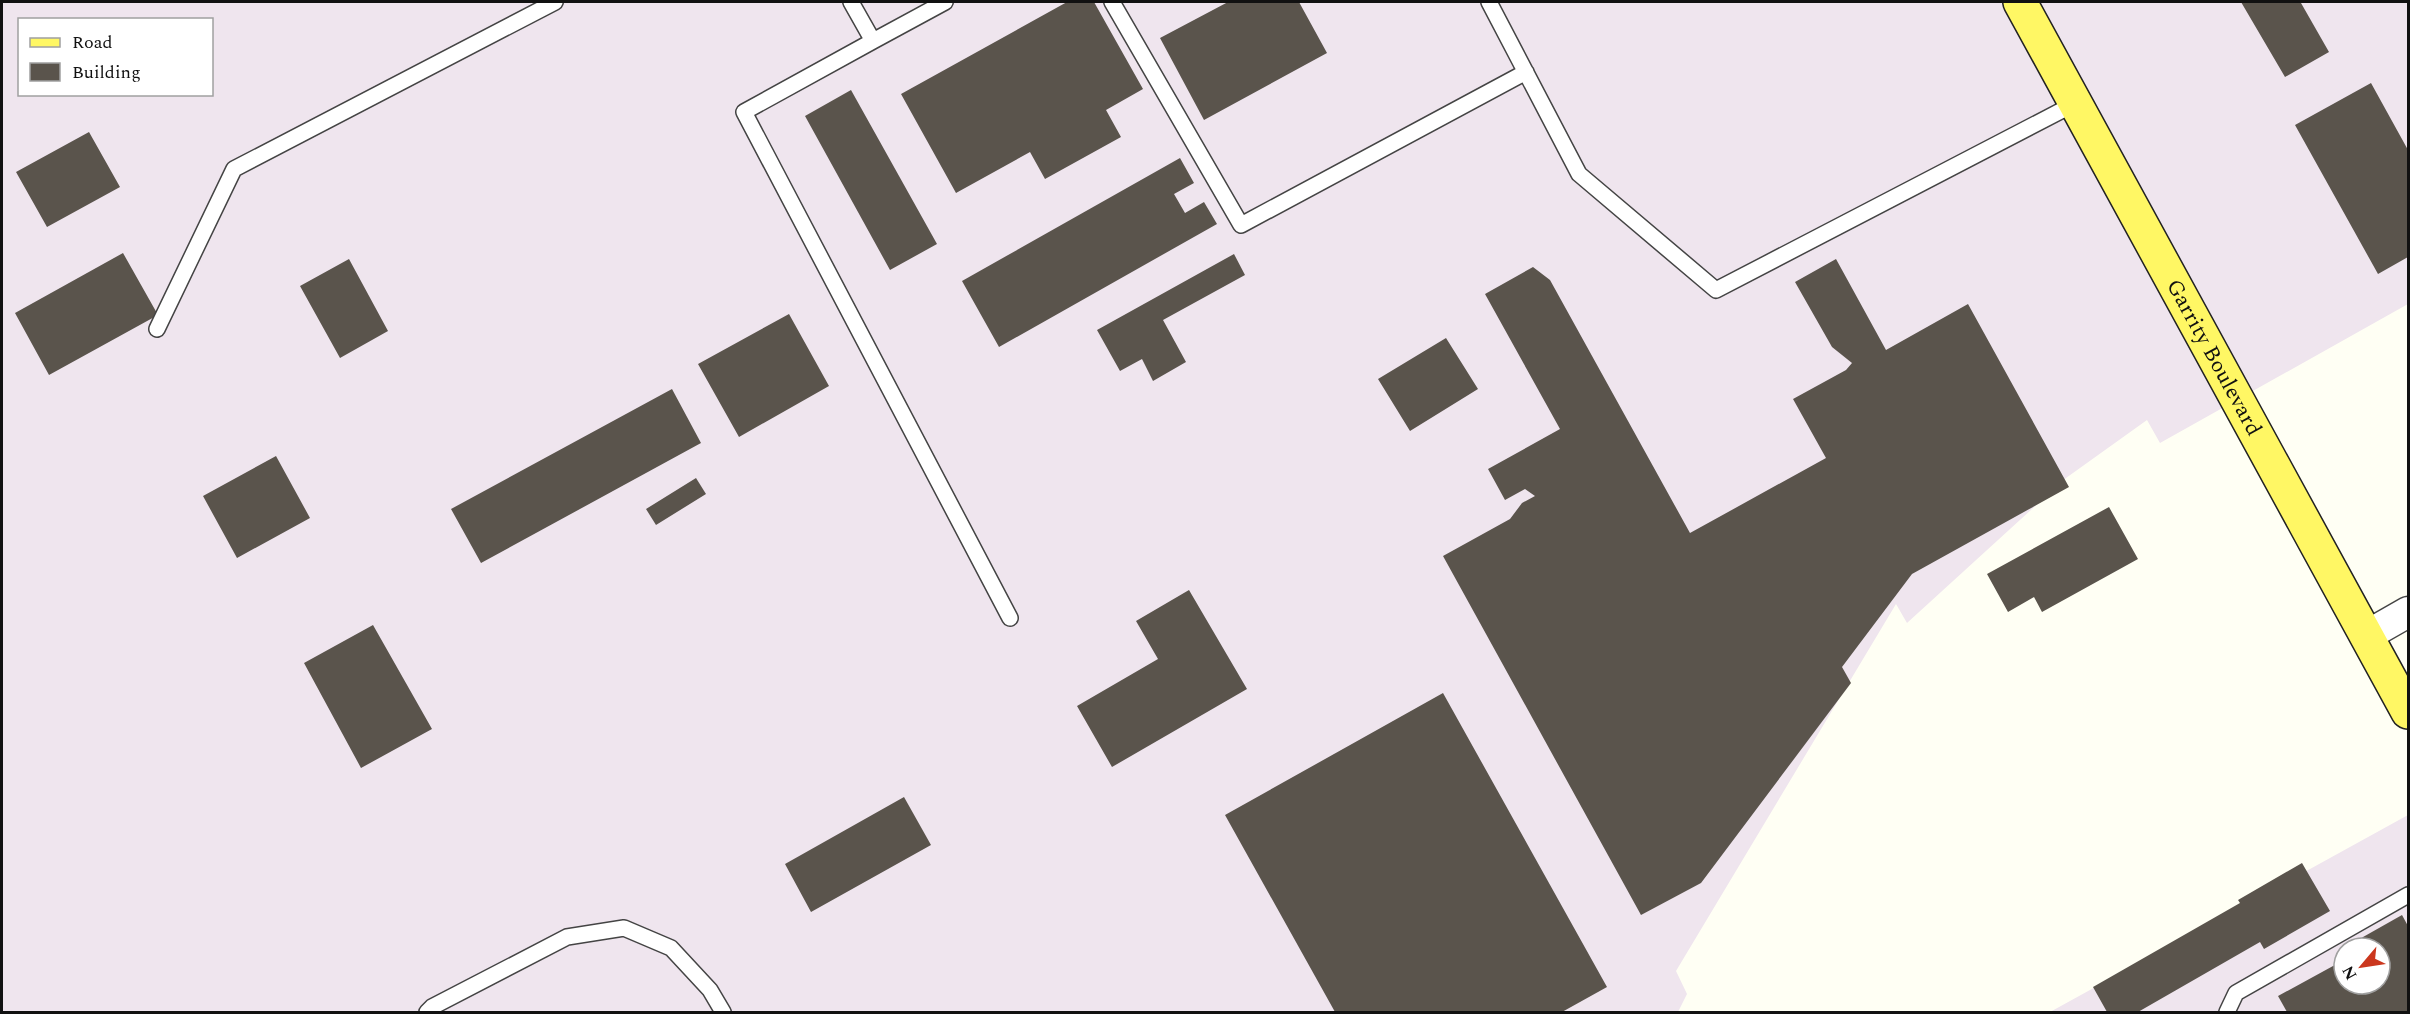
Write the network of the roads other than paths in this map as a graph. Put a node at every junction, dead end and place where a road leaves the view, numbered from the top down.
1 (555, 2) edge
2 (850, 2) edge
3 (945, 2) edge
4 (1112, 2) edge
5 (1489, 2) edge
6 (2020, 2) edge
7 (873, 41) junction
8 (1526, 72) junction
9 (2076, 103) junction
10 (157, 329) dead end
11 (2409, 612) edge
12 (1010, 618) dead end
13 (2366, 636) junction
14 (2409, 712) edge
15 (2409, 895) edge
16 (427, 1012) edge
17 (723, 1012) edge
18 (2227, 1012) edge

1 - 10 lane
2 - 7 lane
3 - 7 lane
4 - 8 lane
5 - 8 lane
6 - 9 main road, Garrity Boulevard
7 - 12 lane
8 - 9 lane
9 - 13 main road, Garrity Boulevard
11 - 13 street
13 - 14 main road, Garrity Boulevard
15 - 18 lane
16 - 17 lane

